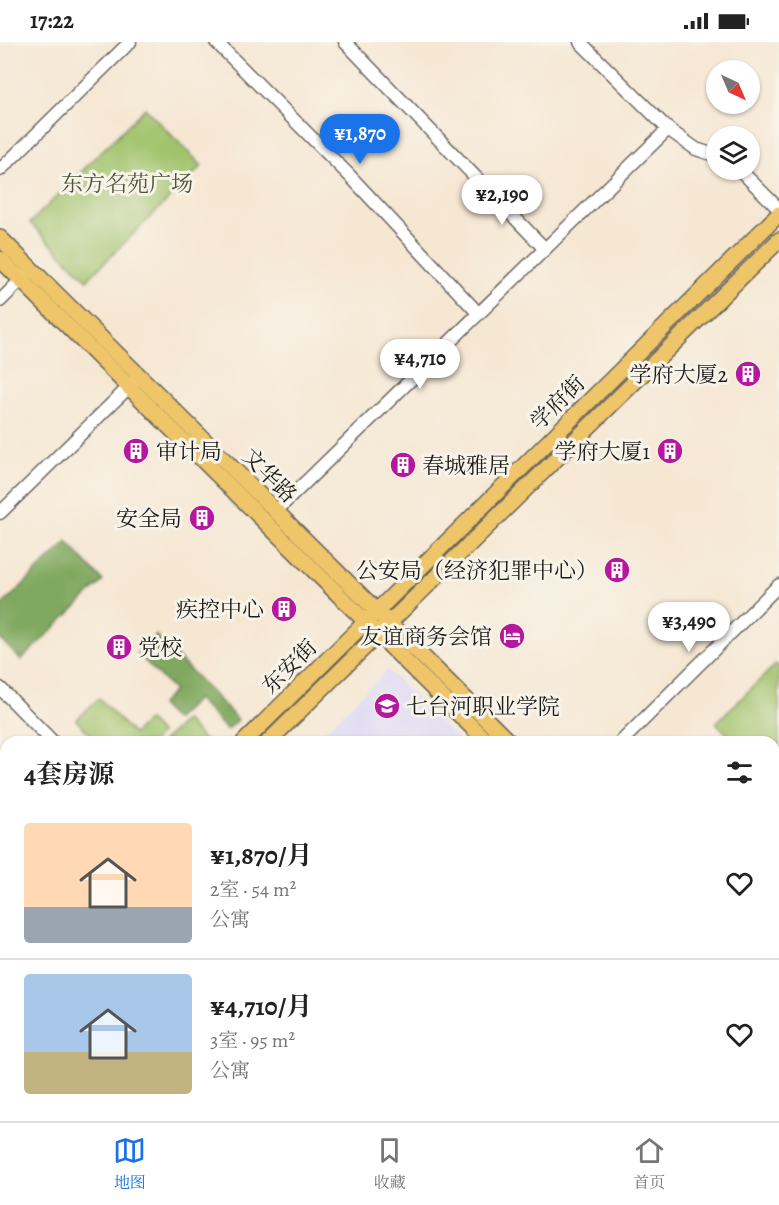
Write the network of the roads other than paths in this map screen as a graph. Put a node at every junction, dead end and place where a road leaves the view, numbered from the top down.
1 (130, 42) edge
2 (216, 42) edge
3 (345, 42) edge
4 (580, 42) edge
5 (668, 129) junction
6 (706, 152) edge
7 (0, 170) edge
8 (750, 180) edge
9 (779, 208) edge
10 (779, 214) edge
11 (0, 238) edge
12 (778, 243) edge
13 (545, 249) junction
14 (0, 258) edge
15 (27, 275) junction
16 (0, 301) edge
17 (478, 313) junction
18 (134, 381) junction
19 (275, 512) junction
20 (0, 513) edge
21 (779, 585) edge
22 (377, 610) junction
23 (365, 621) junction
24 (383, 629) junction
25 (0, 688) edge
26 (47, 736) edge
27 (250, 736) edge
28 (274, 736) edge
29 (481, 736) edge
30 (502, 736) edge
31 (627, 736) edge

1 - 7 street
2 - 17 street
3 - 13 street
4 - 5 street
5 - 6 street
5 - 13 street
8 - 9 street
10 - 22 main road, 学府街
11 - 15 main road, 文华路
12 - 24 main road, 学府街
13 - 17 street
14 - 15 main road, 文华路
15 - 16 street
15 - 18 main road, 文华路
17 - 19 street
18 - 19 main road, 文华路
18 - 20 street
18 - 23 main road, 文华路
19 - 22 main road, 文华路
21 - 31 street
22 - 23 main road, 学府街
22 - 24 main road, 文华路
23 - 24 main road, 文华路
23 - 27 main road, 东安街
24 - 28 main road, 东安街
24 - 29 main road, 文华路
24 - 30 main road, 文华路
25 - 26 street

